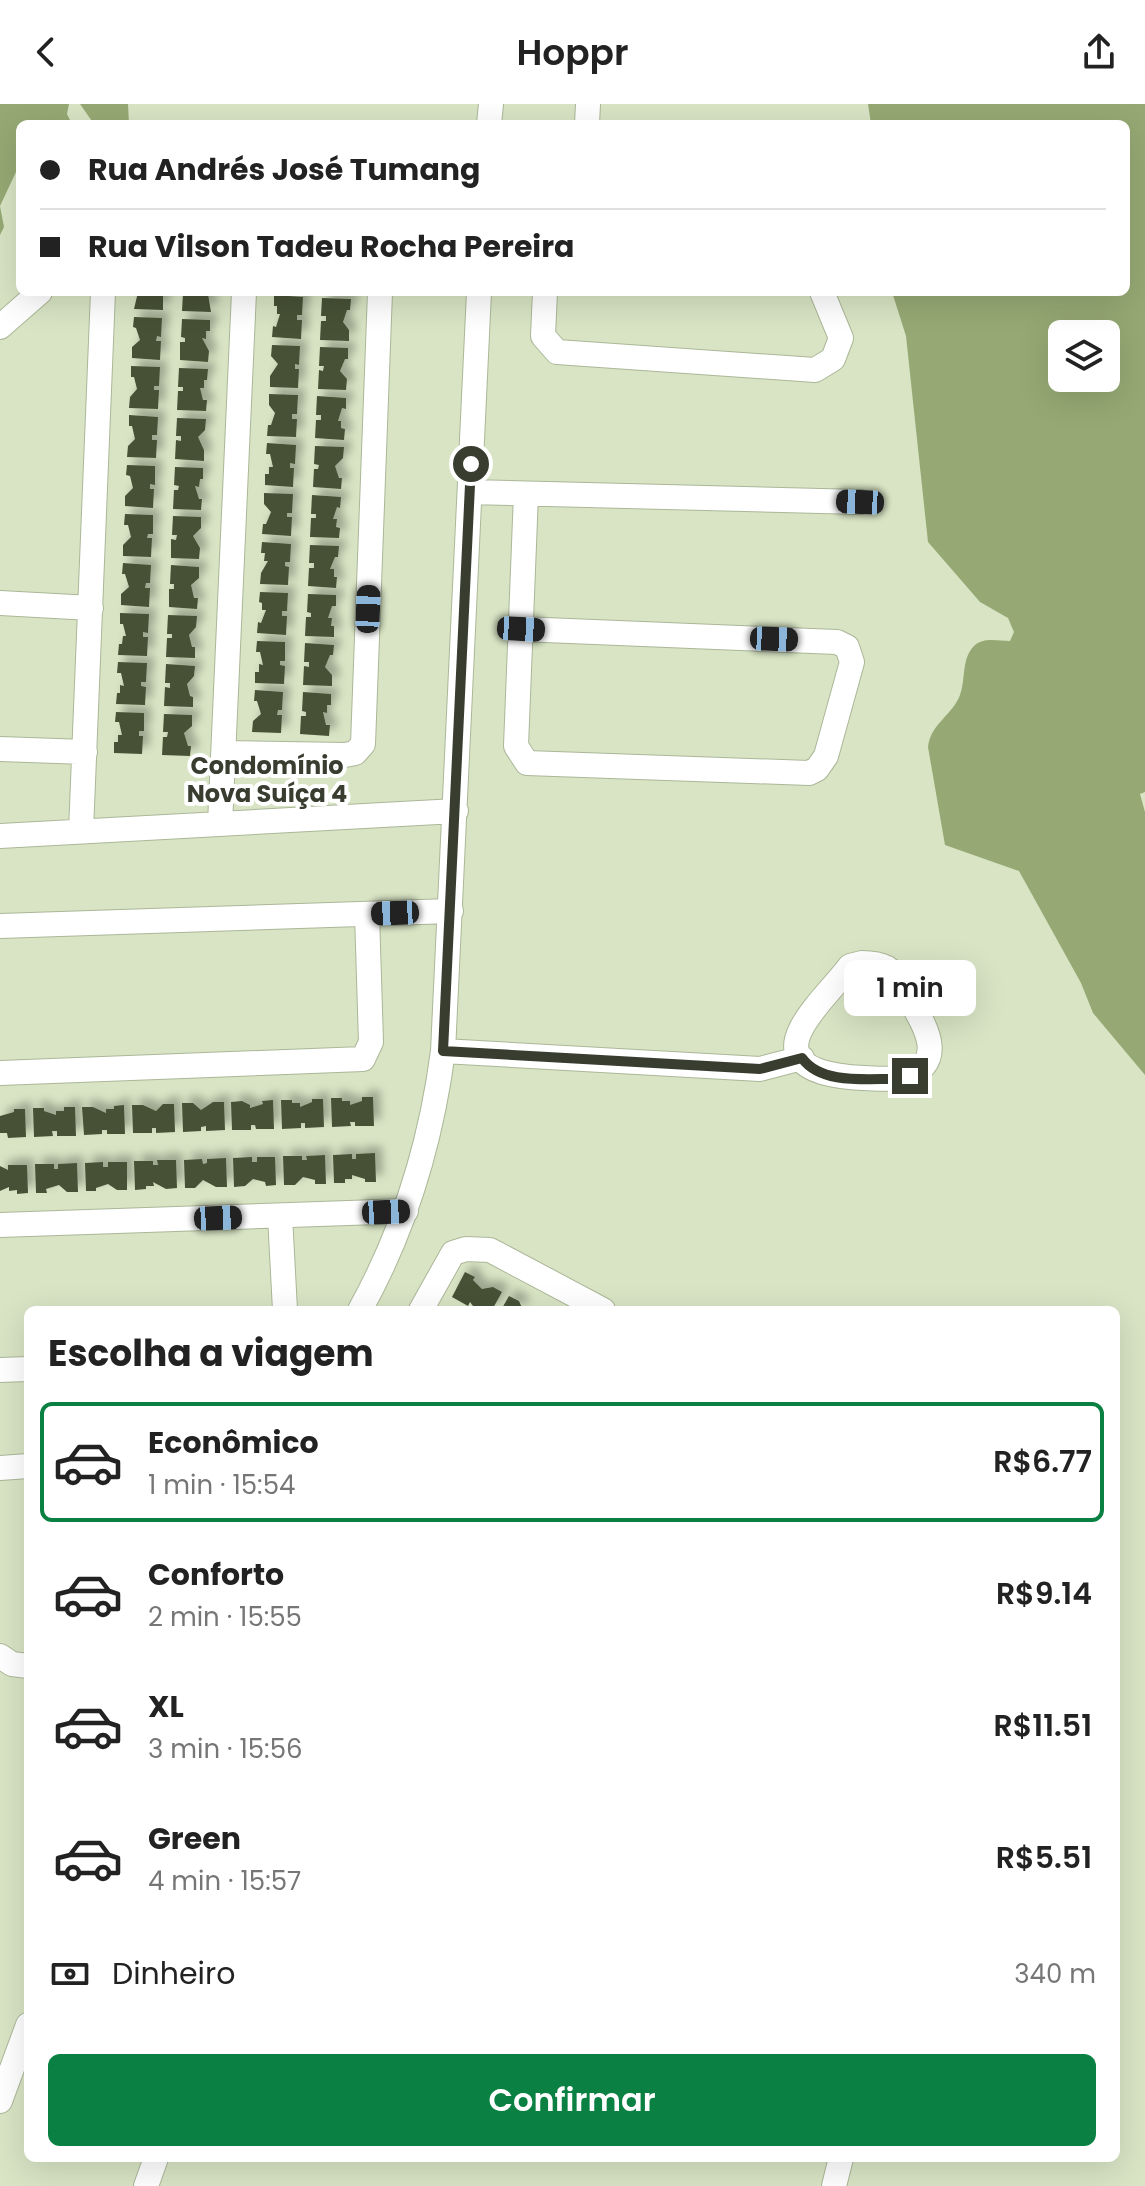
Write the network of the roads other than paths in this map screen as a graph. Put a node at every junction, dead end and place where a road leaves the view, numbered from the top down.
1 (35, 296) edge
2 (103, 296) edge
3 (244, 296) edge
4 (380, 296) edge
5 (479, 296) edge
6 (545, 296) edge
7 (824, 296) edge
8 (0, 327) edge
9 (470, 492) junction
10 (526, 494) junction
11 (860, 502) dead end
12 (0, 603) edge
13 (91, 608) junction
14 (521, 629) junction
15 (0, 749) edge
16 (85, 752) junction
17 (224, 753) junction
18 (456, 811) junction
19 (220, 824) junction
20 (81, 831) junction
21 (0, 836) edge
22 (451, 911) junction
23 (367, 914) junction
24 (0, 926) edge
25 (443, 1051) junction
26 (802, 1058) junction
27 (0, 1073) edge
28 (406, 1211) junction
29 (280, 1216) junction
30 (0, 1225) edge
31 (285, 1306) edge
32 (362, 1306) edge
33 (423, 1306) edge
34 (595, 1306) edge
35 (24, 1369) edge
36 (0, 1370) edge
37 (24, 1466) edge
38 (0, 1468) edge
39 (0, 1656) edge
40 (24, 1666) edge
41 (24, 2036) edge
42 (0, 2101) edge
43 (155, 2162) edge
44 (840, 2162) edge
45 (146, 2186) edge
46 (834, 2186) edge

1 - 8 street
2 - 13 street
3 - 17 street
4 - 17 street
5 - 9 street
6 - 7 street
9 - 10 street
9 - 18 street
10 - 11 street
10 - 14 street
12 - 13 street
13 - 16 street
14 - 14 street
15 - 16 street
16 - 20 street
17 - 19 street
18 - 19 street
18 - 22 street
19 - 20 street
20 - 21 street
22 - 23 street
22 - 25 street
23 - 24 street
23 - 27 street
25 - 26 street
25 - 28 street
26 - 26 street
28 - 29 street
28 - 32 street
29 - 30 street
29 - 31 street
33 - 34 street
35 - 36 street
37 - 38 street
39 - 40 street
41 - 42 street
43 - 45 street
44 - 46 street

